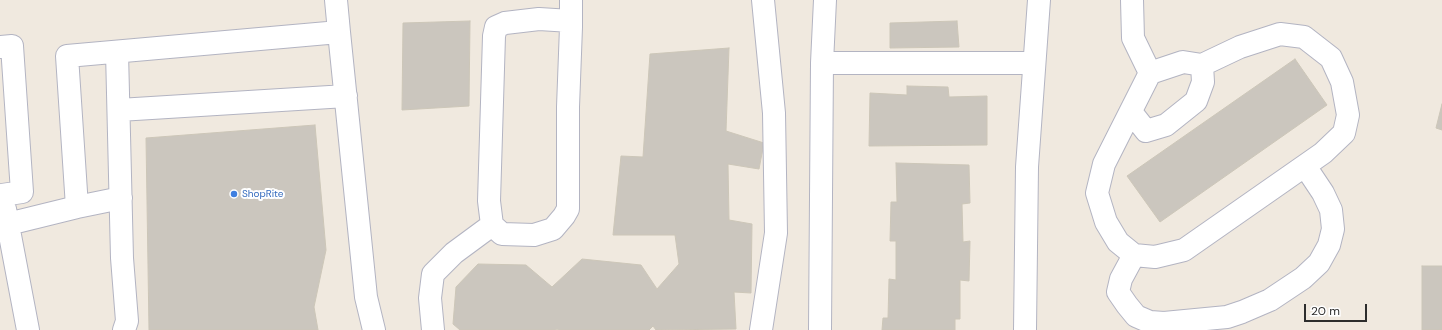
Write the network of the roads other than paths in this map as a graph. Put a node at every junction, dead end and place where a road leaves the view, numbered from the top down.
1 (336, 0) edge
2 (571, 0) edge
3 (763, 0) edge
4 (825, 0) edge
5 (1039, 0) edge
6 (1132, 0) edge
7 (571, 21) junction
8 (339, 32) junction
9 (0, 47) edge
10 (118, 52) junction
11 (822, 63) junction
12 (1034, 63) junction
13 (1202, 65) junction
14 (1150, 73) junction
15 (346, 96) junction
16 (119, 110) junction
17 (1131, 112) junction
18 (1305, 166) junction
19 (1, 195) edge
20 (121, 198) junction
21 (77, 207) junction
22 (8, 224) junction
23 (492, 225) junction
24 (1134, 255) junction
25 (28, 330) edge
26 (124, 330) edge
27 (374, 330) edge
28 (433, 330) edge
29 (761, 330) edge
30 (820, 330) edge
31 (1025, 330) edge

1 - 8 lane
2 - 7 lane
3 - 29 lane
4 - 11 lane
5 - 12 lane
6 - 14 lane
7 - 23 lane
7 - 23 lane
8 - 10 lane
8 - 15 lane
9 - 19 lane
10 - 16 lane
10 - 21 lane
11 - 12 lane
11 - 30 lane
12 - 31 lane
13 - 14 lane
13 - 17 lane
13 - 18 lane
14 - 17 lane
15 - 16 lane
15 - 27 lane
16 - 20 lane
17 - 24 lane
18 - 24 lane
18 - 24 lane
19 - 22 lane
20 - 21 lane
20 - 26 lane
21 - 22 lane
22 - 25 lane
23 - 28 lane

